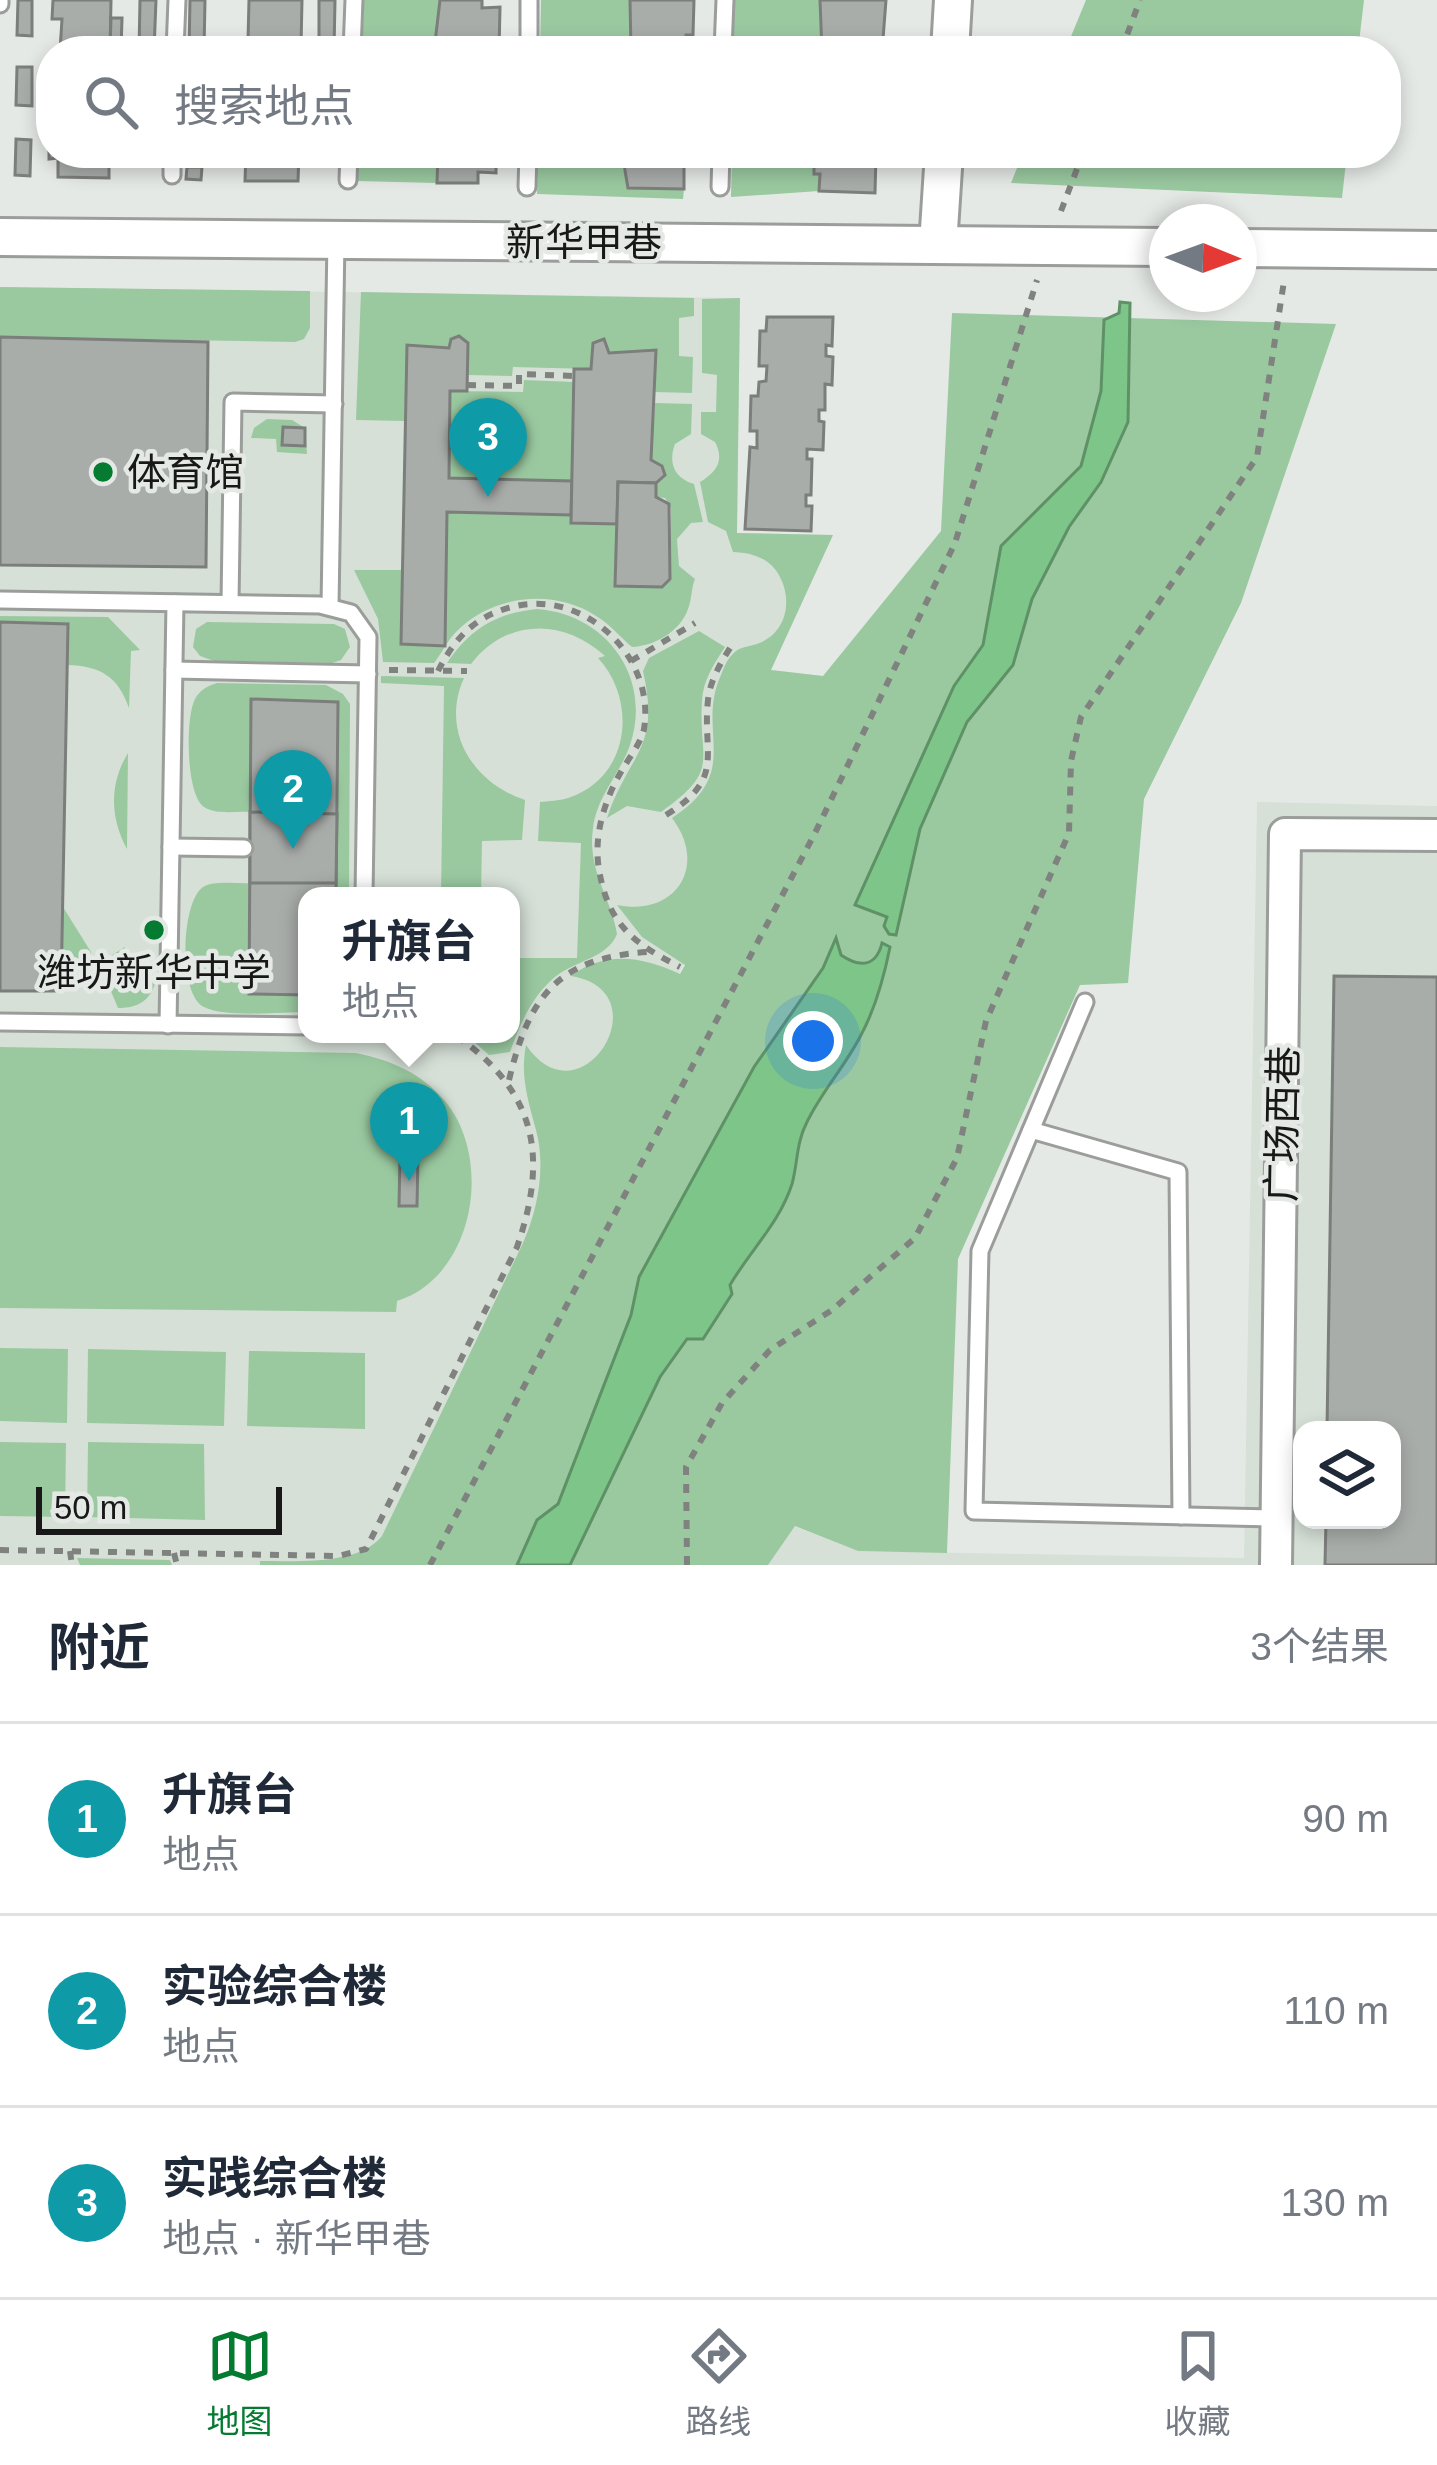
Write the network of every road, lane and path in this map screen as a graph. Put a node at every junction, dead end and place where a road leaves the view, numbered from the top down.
1 (177, 0) edge
2 (354, 0) edge
3 (529, 0) edge
4 (725, 0) edge
5 (953, 0) edge
6 (1140, 0) edge
7 (176, 36) edge
8 (353, 36) edge
9 (529, 36) edge
10 (724, 36) edge
11 (951, 36) edge
12 (1127, 36) edge
13 (172, 168) edge
14 (348, 168) edge
15 (528, 168) edge
16 (721, 168) edge
17 (943, 168) edge
18 (1077, 168) edge
19 (172, 175) dead end
20 (348, 180) dead end
21 (527, 187) dead end
22 (720, 187) dead end
23 (0, 237) edge
24 (337, 240) junction
25 (938, 245) junction
26 (1048, 246) junction
27 (1149, 247) edge
28 (1257, 248) edge
29 (1289, 248) junction
30 (1437, 250) edge
31 (574, 376) dead end
32 (467, 385) dead end
33 (334, 404) junction
34 (0, 600) edge
35 (175, 603) junction
36 (230, 603) junction
37 (330, 606) junction
38 (694, 623) dead end
39 (730, 648) dead end
40 (631, 661) junction
41 (174, 670) junction
42 (438, 670) junction
43 (467, 671) dead end
44 (368, 672) junction
45 (666, 815) dead end
46 (1437, 835) edge
47 (171, 847) junction
48 (244, 848) dead end
49 (364, 887) edge
50 (651, 952) junction
51 (680, 967) dead end
52 (1085, 1002) dead end
53 (0, 1022) edge
54 (168, 1024) junction
55 (298, 1026) edge
56 (464, 1043) edge
57 (508, 1082) junction
58 (1031, 1130) junction
59 (1180, 1516) junction
60 (1277, 1518) junction
61 (0, 1550) edge
62 (70, 1551) junction
63 (174, 1553) junction
64 (255, 1554) junction
65 (72, 1565) edge
66 (177, 1565) edge
67 (255, 1565) edge
68 (430, 1565) edge
69 (687, 1565) edge
70 (1276, 1565) edge

1 - 7 lane
2 - 8 lane
3 - 9 lane
4 - 10 lane
5 - 11 street
6 - 12 path
13 - 19 lane
14 - 20 lane
15 - 21 lane
16 - 22 lane
17 - 25 street
18 - 26 path
23 - 24 street, 新华甲巷
24 - 25 street, 新华甲巷
24 - 33 lane
25 - 26 street, 新华甲巷
26 - 27 street, 新华甲巷
26 - 68 path
28 - 29 street
29 - 30 street
29 - 69 path
31 - 32 path
33 - 36 lane
33 - 37 lane
34 - 35 lane
35 - 36 lane
35 - 41 lane
36 - 37 lane
37 - 44 lane
38 - 40 path
39 - 45 path
40 - 42 path
40 - 50 path
41 - 44 lane
41 - 47 lane
42 - 43 path
42 - 44 path
44 - 49 lane
46 - 60 street, 广场西巷
47 - 48 lane
47 - 54 lane
50 - 51 path
50 - 57 path
52 - 58 lane
53 - 54 lane
54 - 55 lane
56 - 57 path
57 - 64 path
58 - 59 lane
58 - 59 lane
59 - 60 lane
60 - 70 street, 广场西巷
61 - 62 path
62 - 63 path
62 - 65 path
63 - 64 path
63 - 66 path
64 - 67 path

